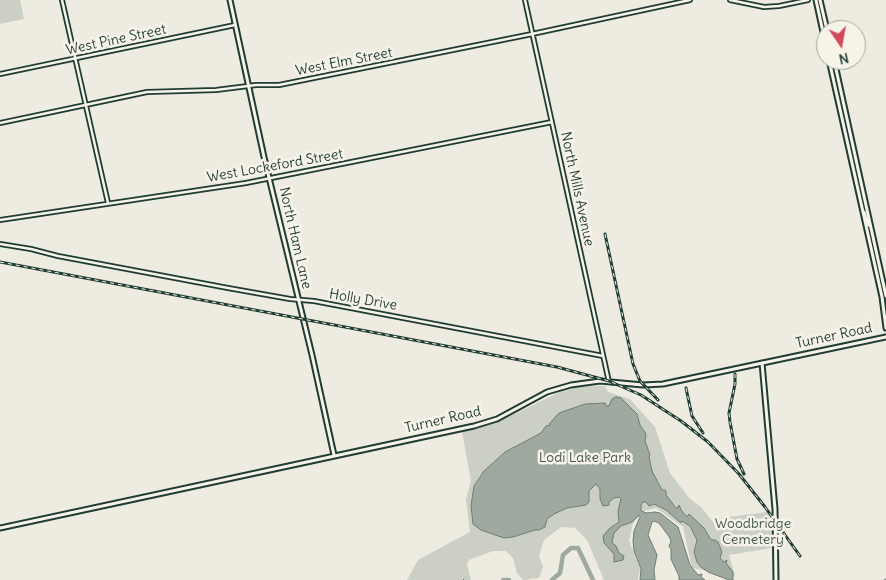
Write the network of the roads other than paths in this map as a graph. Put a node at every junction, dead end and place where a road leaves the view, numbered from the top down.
1 (62, 0) edge
2 (230, 0) edge
3 (525, 0) edge
4 (690, 0) edge
5 (730, 0) edge
6 (808, 0) edge
7 (816, 0) edge
8 (820, 0) edge
9 (820, 20) edge
10 (825, 20) edge
11 (235, 25) junction
12 (532, 34) junction
13 (76, 58) junction
14 (831, 70) edge
15 (836, 70) edge
16 (0, 74) edge
17 (248, 86) junction
18 (86, 104) junction
19 (552, 122) junction
20 (0, 123) edge
21 (269, 178) junction
22 (108, 203) junction
23 (861, 206) junction
24 (0, 220) edge
25 (870, 226) junction
26 (866, 228) junction
27 (0, 244) edge
28 (876, 250) junction
29 (886, 296) edge
30 (299, 301) junction
31 (886, 328) edge
32 (886, 336) edge
33 (604, 356) junction
34 (762, 363) junction
35 (609, 382) junction
36 (334, 455) junction
37 (0, 528) edge
38 (776, 580) edge

1 - 13 street
2 - 11 main road, North Ham Lane
3 - 12 street, North Mills Avenue
4 - 12 street, West Elm Street
5 - 6 street
7 - 9 main road
8 - 10 main road
11 - 13 street, West Pine Street
11 - 17 main road, North Ham Lane
12 - 17 street, West Elm Street
12 - 19 street, North Mills Avenue
13 - 16 street, West Pine Street
13 - 18 street
14 - 23 main road
15 - 25 main road
17 - 18 street, West Elm Street
17 - 21 main road, North Ham Lane
18 - 20 street, West Elm Street
18 - 22 street
19 - 21 street, West Lockeford Street
19 - 33 street, North Mills Avenue
21 - 22 street, West Lockeford Street
21 - 30 main road, North Ham Lane
22 - 24 street, West Lockeford Street
23 - 25 main road
23 - 26 main road
25 - 28 main road
26 - 28 main road
26 - 31 main road
27 - 30 street, Holly Drive
28 - 29 main road
30 - 33 street, Holly Drive
30 - 36 main road, North Ham Lane
32 - 34 main road, Turner Road
33 - 35 street, North Mills Avenue
34 - 35 main road, Turner Road
34 - 38 main road
35 - 36 main road, Turner Road
36 - 37 main road, Turner Road

